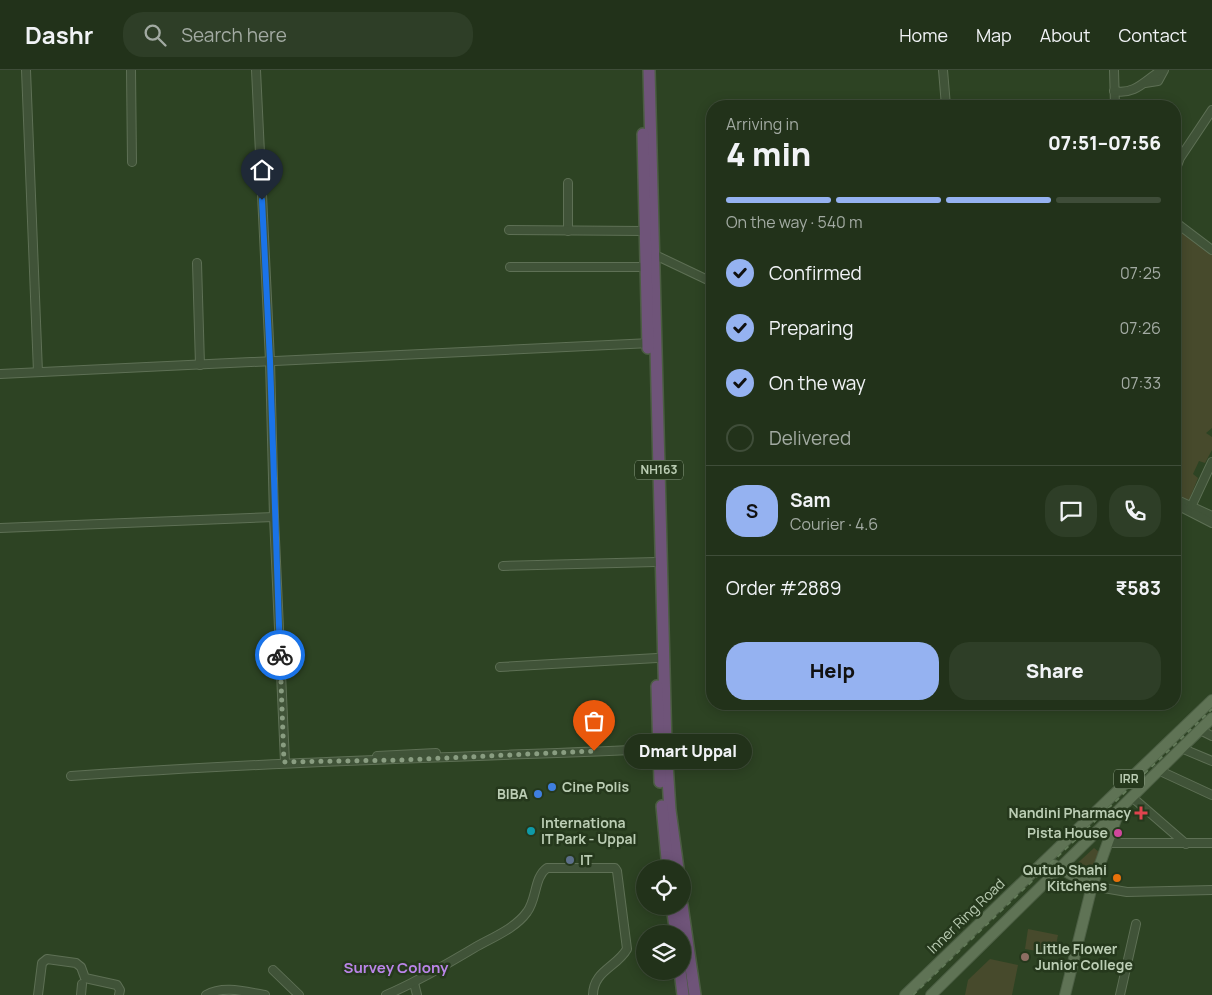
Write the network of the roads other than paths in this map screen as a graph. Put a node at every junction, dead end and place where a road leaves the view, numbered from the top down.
1 (26, 70) edge
2 (131, 70) edge
3 (256, 70) edge
4 (642, 70) edge
5 (649, 70) edge
6 (943, 70) edge
7 (1114, 70) edge
8 (1163, 70) edge
9 (1114, 91) junction
10 (946, 100) edge
11 (1115, 100) edge
12 (1212, 110) edge
13 (1181, 156) edge
14 (132, 162) dead end
15 (568, 183) dead end
16 (1181, 227) edge
17 (509, 230) dead end
18 (568, 231) junction
19 (644, 231) junction
20 (1212, 250) edge
21 (649, 253) junction
22 (197, 263) dead end
23 (645, 267) junction
24 (510, 268) dead end
25 (706, 279) edge
26 (652, 343) junction
27 (270, 361) junction
28 (200, 364) junction
29 (38, 372) junction
30 (0, 374) edge
31 (1212, 462) edge
32 (1181, 502) edge
33 (1181, 507) edge
34 (1191, 507) junction
35 (1212, 516) edge
36 (274, 517) junction
37 (1212, 523) edge
38 (0, 528) edge
39 (656, 562) junction
40 (503, 566) dead end
41 (657, 658) junction
42 (500, 667) dead end
43 (1212, 700) edge
44 (1212, 718) edge
45 (1200, 730) junction
46 (1212, 736) edge
47 (658, 746) junction
48 (1181, 748) junction
49 (1212, 761) edge
50 (284, 762) junction
51 (1158, 770) junction
52 (71, 776) dead end
53 (1212, 796) edge
54 (1133, 798) junction
55 (1119, 811) junction
56 (1108, 843) junction
57 (1212, 843) edge
58 (1186, 844) junction
59 (1047, 859) junction
60 (667, 860) edge
61 (677, 860) edge
62 (1057, 869) junction
63 (1092, 886) junction
64 (1212, 890) edge
65 (683, 915) edge
66 (1136, 924) dead end
67 (273, 970) dead end
68 (682, 980) edge
69 (414, 983) junction
70 (82, 984) dead end
71 (38, 995) edge
72 (81, 995) edge
73 (119, 995) edge
74 (206, 995) edge
75 (265, 995) edge
76 (299, 995) edge
77 (386, 995) edge
78 (417, 995) edge
79 (593, 995) edge
80 (684, 995) edge
81 (695, 995) edge
82 (905, 995) edge
83 (931, 995) edge
84 (1065, 995) edge
85 (1120, 995) edge

1 - 29 street
2 - 14 street
3 - 27 street
4 - 19 highway, NH163
5 - 21 highway, NH163
6 - 10 street
7 - 9 street
8 - 9 street
9 - 11 street
12 - 13 street
15 - 18 street
16 - 20 street
17 - 18 street
18 - 19 street
19 - 21 highway, NH163
21 - 23 highway, NH163
21 - 25 street
21 - 26 highway, NH163
22 - 28 street
23 - 24 street
23 - 26 highway, NH163
26 - 27 street
26 - 39 highway, NH163
26 - 61 highway, NH163
27 - 28 street
27 - 36 street
28 - 29 street
29 - 30 street
31 - 34 street
32 - 34 street
33 - 37 street
34 - 35 street
36 - 38 street
36 - 50 street
39 - 40 street
39 - 41 highway, NH163
41 - 42 street
41 - 47 highway, NH163
43 - 59 main road, IRR
44 - 45 main road, IRR
45 - 46 street
45 - 48 main road, IRR
47 - 50 street
47 - 60 highway, NH163
48 - 49 street
48 - 51 main road, IRR
50 - 52 street
51 - 53 street
51 - 54 main road, IRR
54 - 55 main road, IRR
54 - 58 street
55 - 56 main road
55 - 62 main road, IRR
56 - 58 street
56 - 63 main road
57 - 58 street
59 - 62 main road
59 - 82 main road, Inner Ring Road / IRR
62 - 63 main road
62 - 83 main road, IRR
63 - 64 street
63 - 84 main road
65 - 81 highway
66 - 85 street
67 - 76 street
68 - 80 highway
69 - 77 street
69 - 78 street
69 - 79 street
70 - 72 street
71 - 73 street
74 - 75 street

